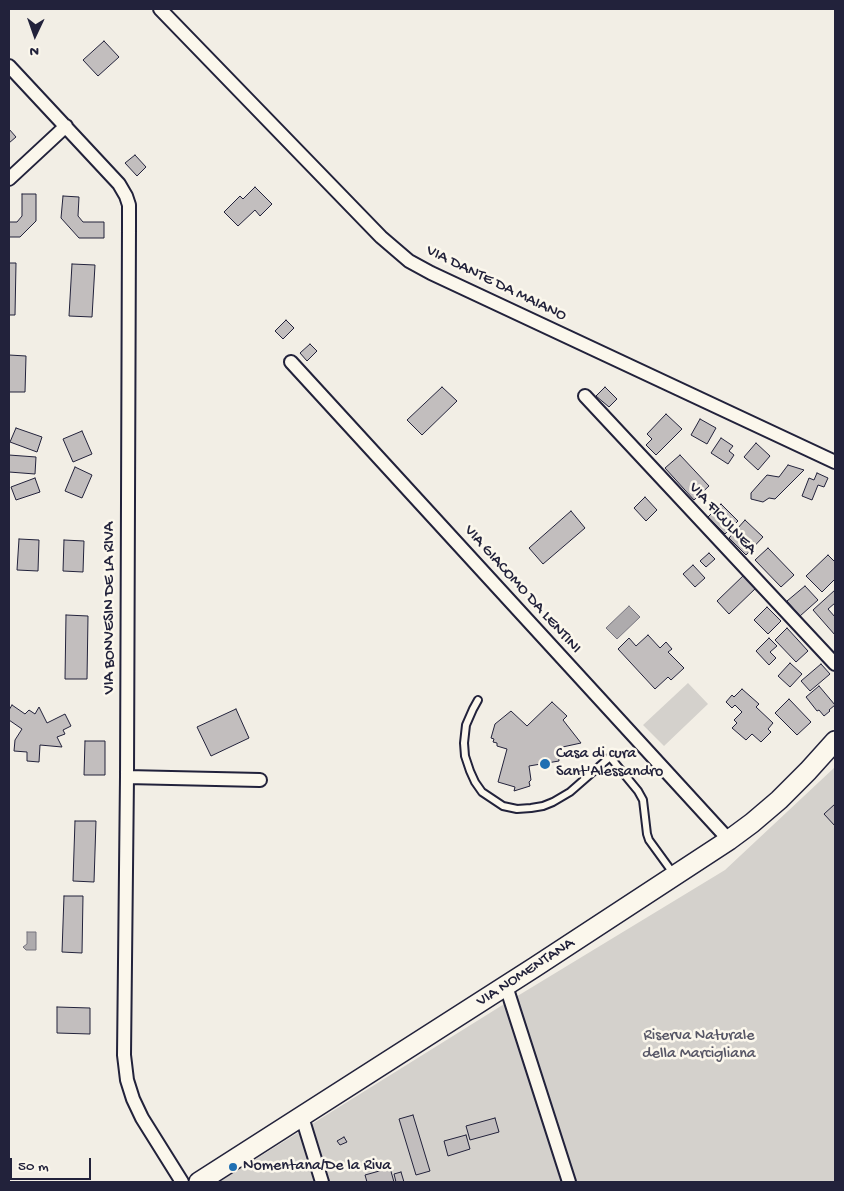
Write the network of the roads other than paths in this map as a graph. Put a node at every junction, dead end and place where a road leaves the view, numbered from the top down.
1 (160, 9) edge
2 (9, 66) edge
3 (66, 126) junction
4 (9, 179) edge
5 (292, 362) dead end
6 (585, 396) dead end
7 (835, 462) edge
8 (835, 664) edge
9 (478, 700) dead end
10 (835, 742) edge
11 (127, 777) junction
12 (260, 780) dead end
13 (729, 840) junction
14 (675, 876) junction
15 (506, 986) junction
16 (302, 1117) junction
17 (182, 1182) edge
18 (199, 1182) edge
19 (322, 1182) edge
20 (568, 1182) edge

1 - 7 street, VIA DANTE DA MAIANO
2 - 3 street, VIA BONVESIN DE LA RIVA
3 - 4 street
3 - 11 street, VIA BONVESIN DE LA RIVA
5 - 13 street, VIA GIACOMO DA LENTINI
6 - 8 street, VIA FICULNEA
9 - 14 lane
10 - 13 main road, VIA NOMENTANA
11 - 12 street
11 - 17 street, VIA BONVESIN DE LA RIVA
13 - 14 main road, VIA NOMENTANA
14 - 15 main road, VIA NOMENTANA
15 - 16 main road, VIA NOMENTANA
15 - 20 street
16 - 18 main road, VIA NOMENTANA
16 - 19 street

